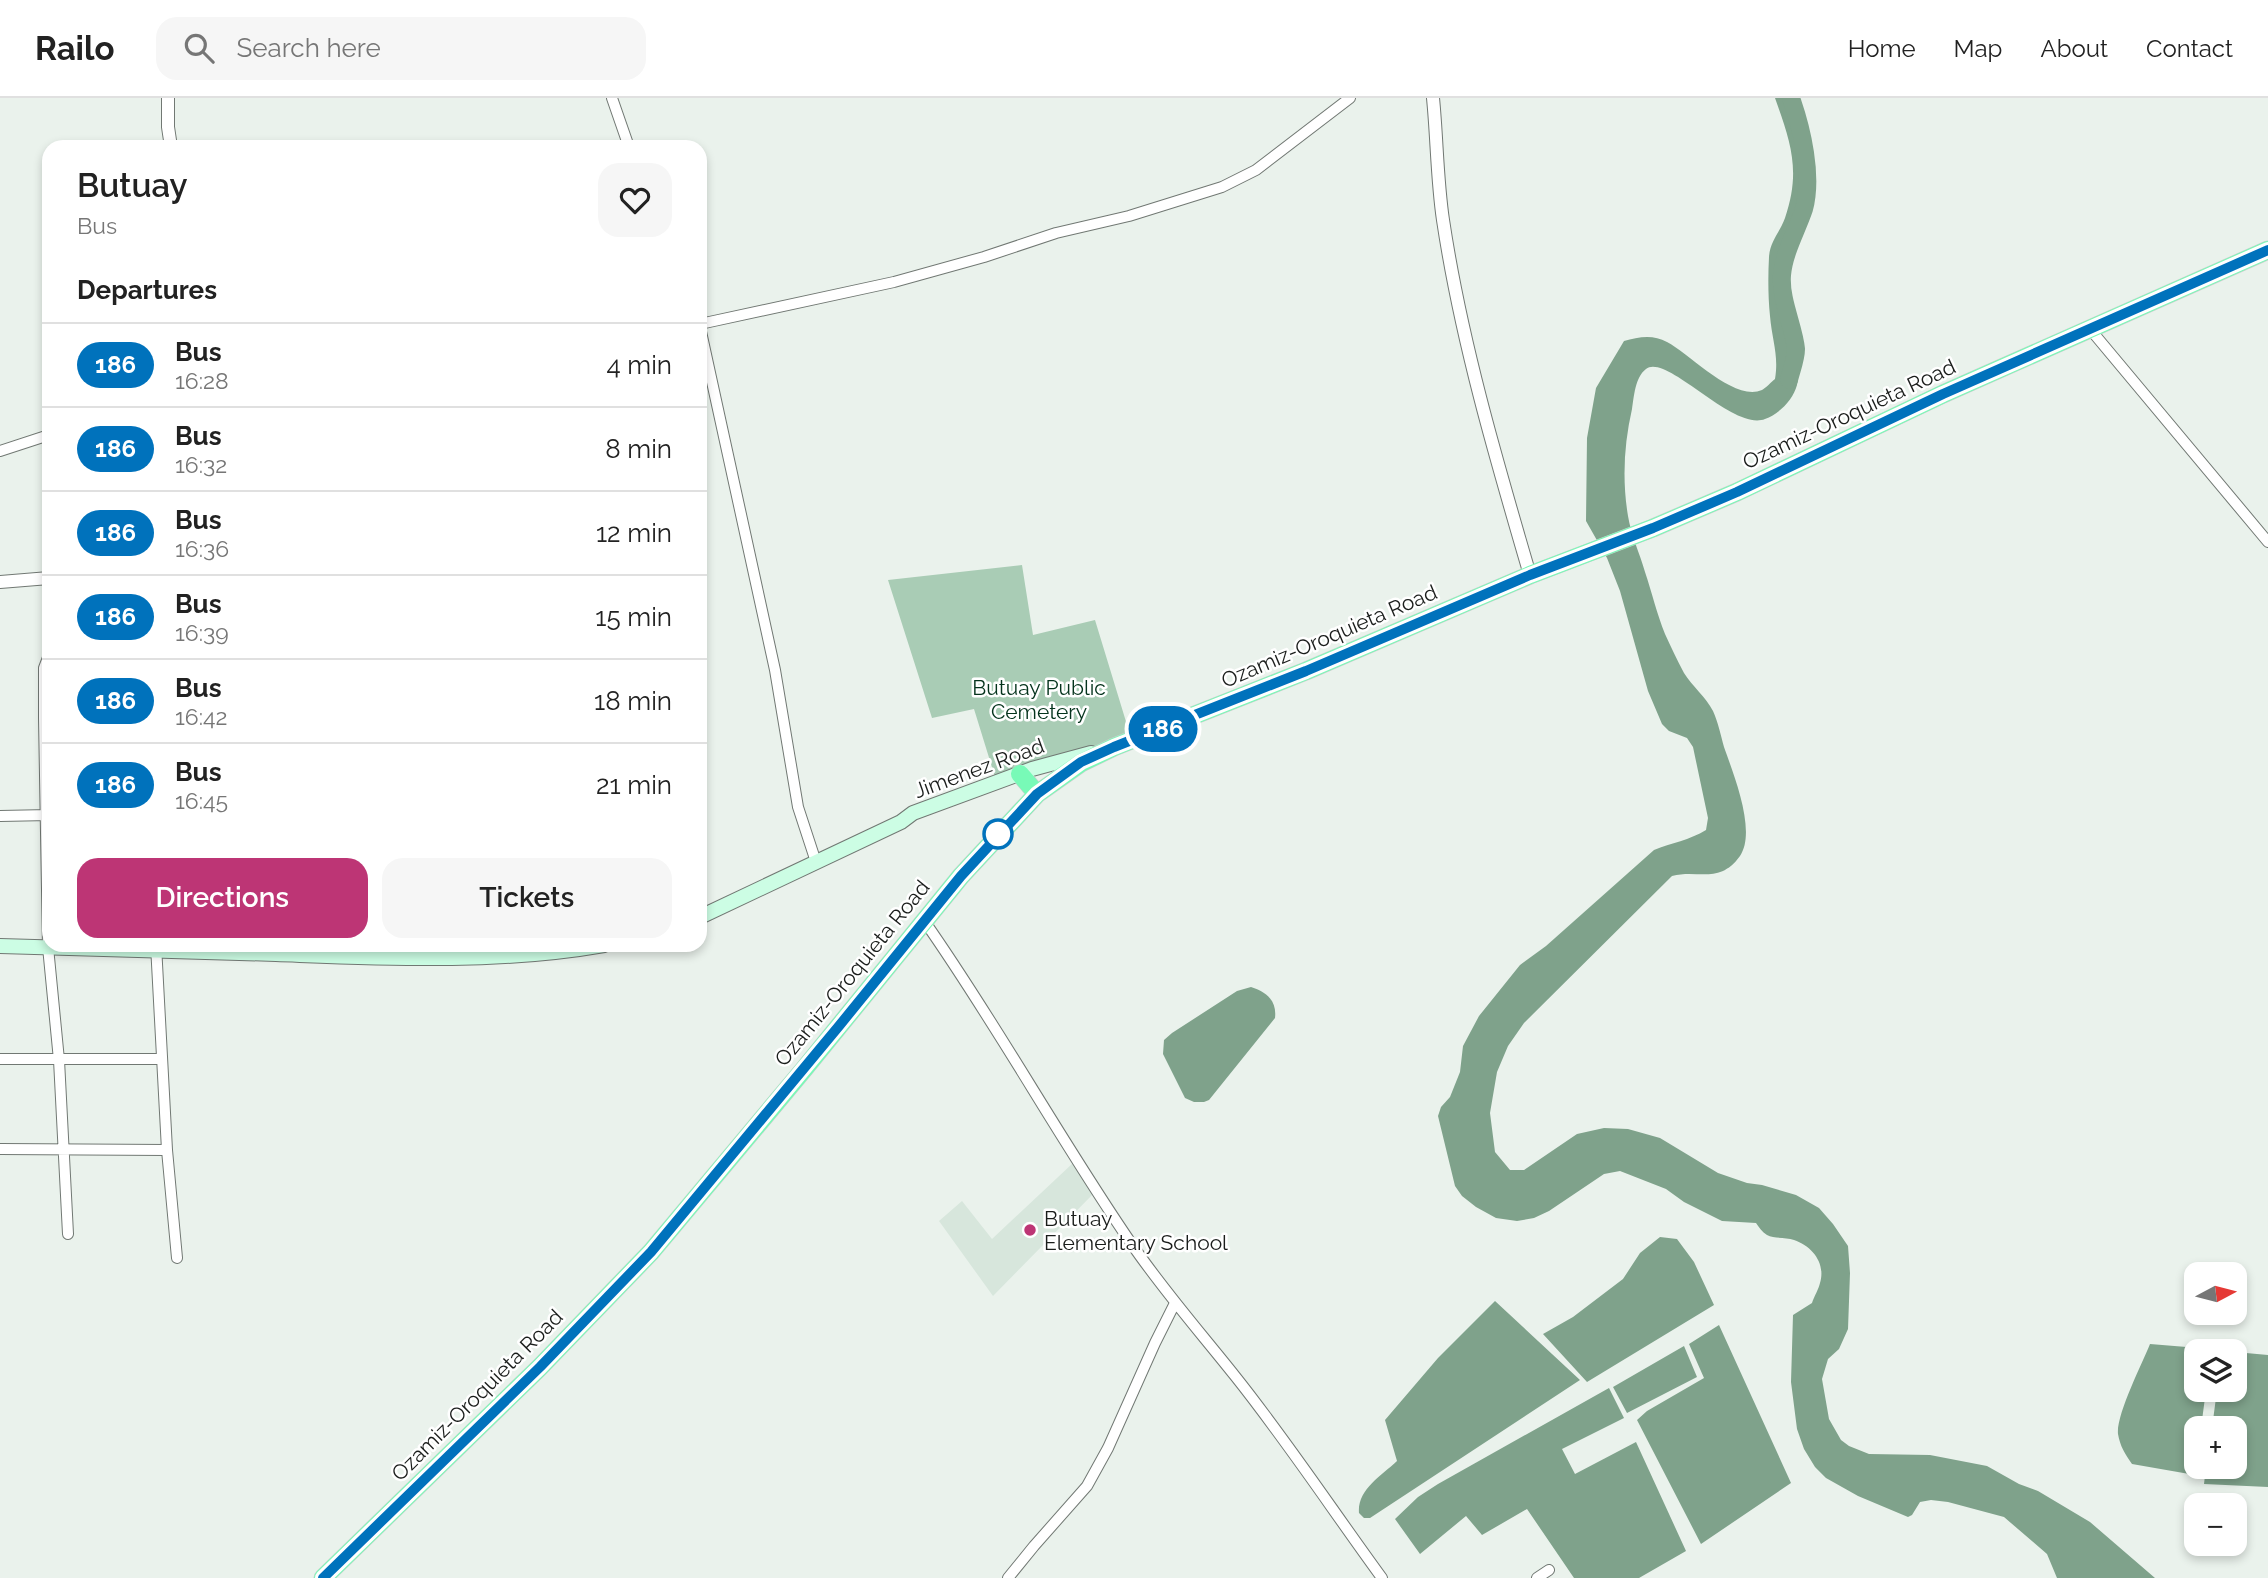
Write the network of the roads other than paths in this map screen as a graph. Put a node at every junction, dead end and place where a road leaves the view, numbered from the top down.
1 (168, 98) edge
2 (612, 98) edge
3 (1350, 98) edge
4 (1433, 98) edge
5 (171, 140) edge
6 (627, 140) edge
7 (2268, 250) edge
8 (707, 324) edge
9 (2090, 330) junction
10 (707, 358) edge
11 (42, 437) edge
12 (0, 451) edge
13 (2268, 542) edge
14 (1530, 575) junction
15 (42, 579) edge
16 (0, 582) edge
17 (1114, 747) junction
18 (1027, 783) junction
19 (42, 815) edge
20 (0, 816) edge
21 (816, 862) junction
22 (707, 914) edge
23 (925, 922) junction
24 (0, 946) edge
25 (42, 947) edge
26 (48, 952) edge
27 (156, 952) edge
28 (249, 952) edge
29 (515, 952) edge
30 (0, 1059) edge
31 (162, 1059) junction
32 (59, 1060) junction
33 (0, 1149) edge
34 (65, 1149) junction
35 (167, 1150) junction
36 (68, 1234) dead end
37 (177, 1258) dead end
38 (1175, 1303) junction
39 (1549, 1570) dead end
40 (323, 1578) edge
41 (1008, 1578) edge
42 (1381, 1578) edge
43 (1537, 1578) edge

1 - 5 street
2 - 6 street
3 - 8 street
4 - 14 street
7 - 9 highway, Ozamiz-Oroquieta Road
9 - 13 street
9 - 14 highway, Ozamiz-Oroquieta Road
10 - 21 street
11 - 12 street
14 - 17 highway, Ozamiz-Oroquieta Road
15 - 16 street
17 - 18 main road, Jimenez Road
17 - 18 highway, Ozamiz-Oroquieta Road
18 - 21 main road, Jimenez Road
18 - 23 highway, Ozamiz-Oroquieta Road
19 - 20 street
21 - 22 main road, Jimenez Road
23 - 38 street
23 - 40 highway, Ozamiz-Oroquieta Road
24 - 25 main road
26 - 32 street
27 - 31 street
28 - 29 main road
30 - 32 street
31 - 32 street
31 - 35 street
32 - 34 street
33 - 34 street
34 - 35 street
34 - 36 street
35 - 37 street
38 - 41 street
38 - 42 street
39 - 43 street

